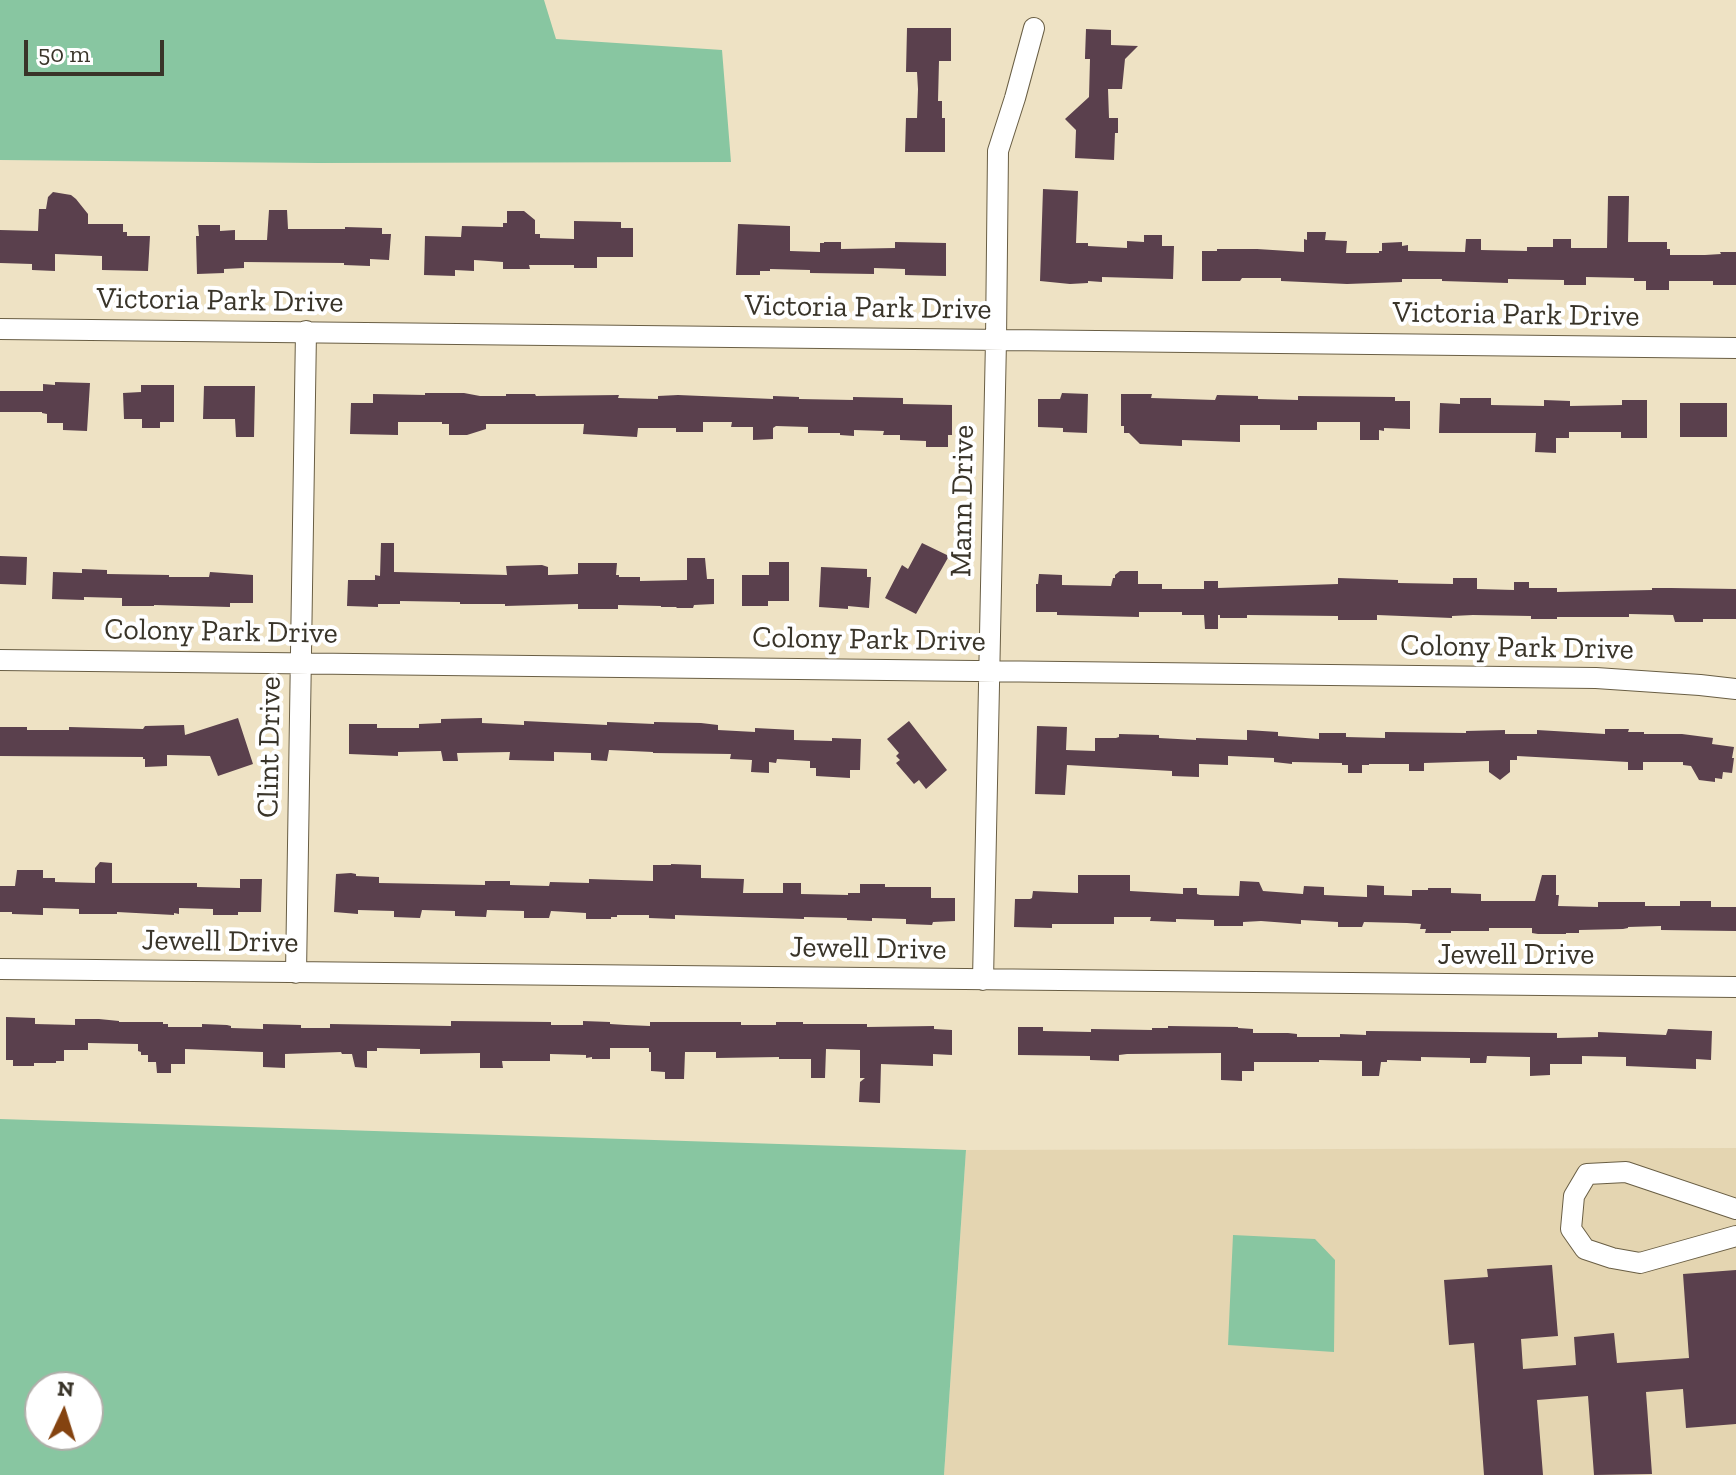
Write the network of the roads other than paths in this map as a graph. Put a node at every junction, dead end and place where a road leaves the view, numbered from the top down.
1 (1034, 28) dead end
2 (0, 329) edge
3 (306, 331) junction
4 (996, 340) junction
5 (1736, 348) edge
6 (0, 660) edge
7 (301, 663) junction
8 (990, 671) junction
9 (1736, 689) edge
10 (0, 969) edge
11 (296, 973) junction
12 (983, 980) junction
13 (1736, 987) edge
14 (1736, 1209) edge
15 (1736, 1236) edge

1 - 4 street, Mann Drive
2 - 3 street, Victoria Park Drive
3 - 4 street, Victoria Park Drive
3 - 7 street, Clint Drive
4 - 5 street, Victoria Park Drive
4 - 8 street, Mann Drive
6 - 7 street, Colony Park Drive
7 - 8 street, Colony Park Drive
7 - 11 street, Clint Drive
8 - 9 street, Colony Park Drive
8 - 12 street, Mann Drive
10 - 11 street, Jewell Drive
11 - 12 street, Jewell Drive
12 - 13 street, Jewell Drive
14 - 15 street

